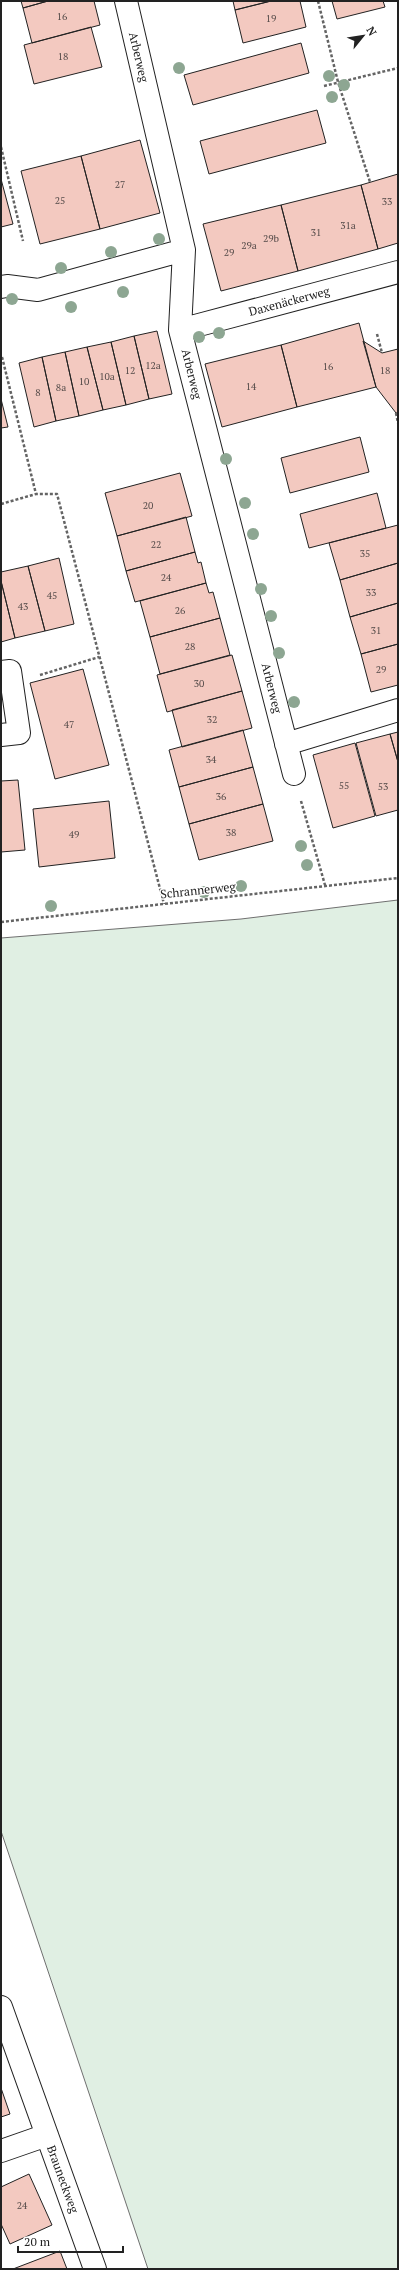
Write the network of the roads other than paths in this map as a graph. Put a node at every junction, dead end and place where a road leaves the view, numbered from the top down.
1 (126, 1) edge
2 (184, 250) junction
3 (398, 272) edge
4 (1, 287) edge
5 (180, 330) junction
6 (7, 678) edge
7 (398, 710) edge
8 (1, 735) edge
9 (286, 744) junction
10 (294, 774) road end
11 (1, 2007) edge
12 (47, 2135) junction
13 (1, 2151) edge
14 (95, 2269) edge

1 - 2 street, Arberweg
2 - 4 street
2 - 5 street, Arberweg
3 - 5 street, Daxenäckerweg
5 - 9 street, Arberweg
6 - 8 street
7 - 9 street
9 - 10 street, Arberweg
11 - 12 street, Brauneckweg
12 - 13 street, Brauneckweg
12 - 14 street, Brauneckweg

